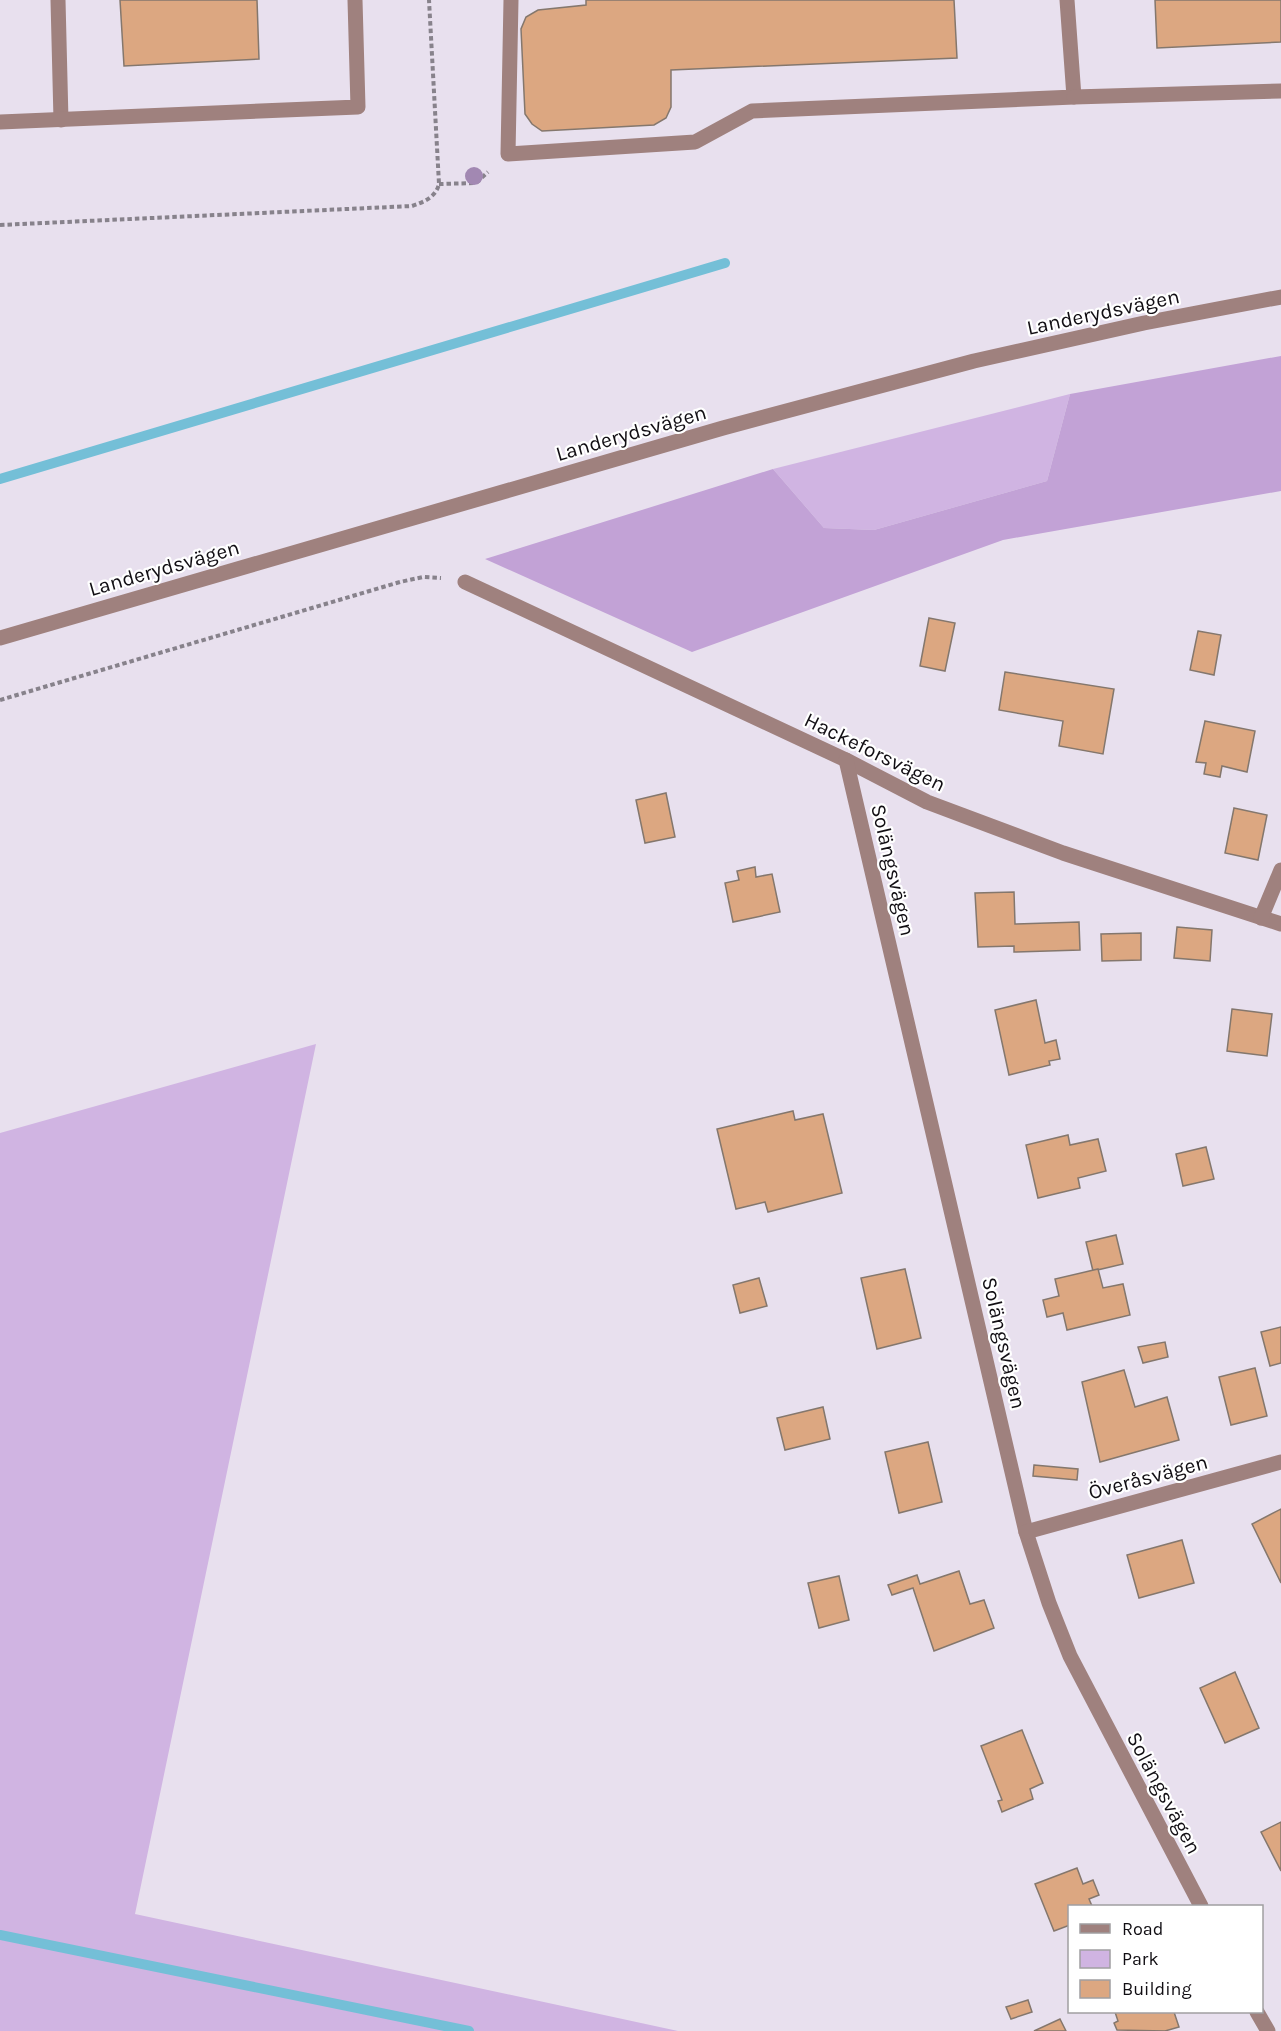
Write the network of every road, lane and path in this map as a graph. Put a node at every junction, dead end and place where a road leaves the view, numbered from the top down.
1 (58, 0) edge
2 (355, 0) edge
3 (429, 0) edge
4 (511, 0) edge
5 (1067, 0) edge
6 (1281, 91) edge
7 (1074, 98) junction
8 (62, 120) junction
9 (0, 122) edge
10 (508, 154) junction
11 (439, 184) junction
12 (0, 225) edge
13 (1281, 297) edge
14 (465, 582) joint
15 (0, 638) edge
16 (0, 700) edge
17 (846, 760) junction
18 (1281, 870) edge
19 (1261, 918) junction
20 (1281, 924) edge
21 (1281, 1462) edge
22 (1026, 1532) junction
23 (1200, 1905) edge
24 (1258, 2013) edge
25 (1269, 2031) edge

1 - 8 street
2 - 8 street
3 - 11 path
4 - 10 street
5 - 7 street
6 - 7 street
7 - 10 street
8 - 9 street
10 - 11 path
11 - 12 path
13 - 15 street, Landerydsvägen
14 - 16 path
14 - 17 street, Hackeforsvägen
17 - 19 street, Hackeforsvägen
17 - 22 street, Solängsvägen
18 - 19 street
19 - 20 street, Hackeforsvägen
21 - 22 street, Överåsvägen
22 - 23 street, Solängsvägen
24 - 25 street

